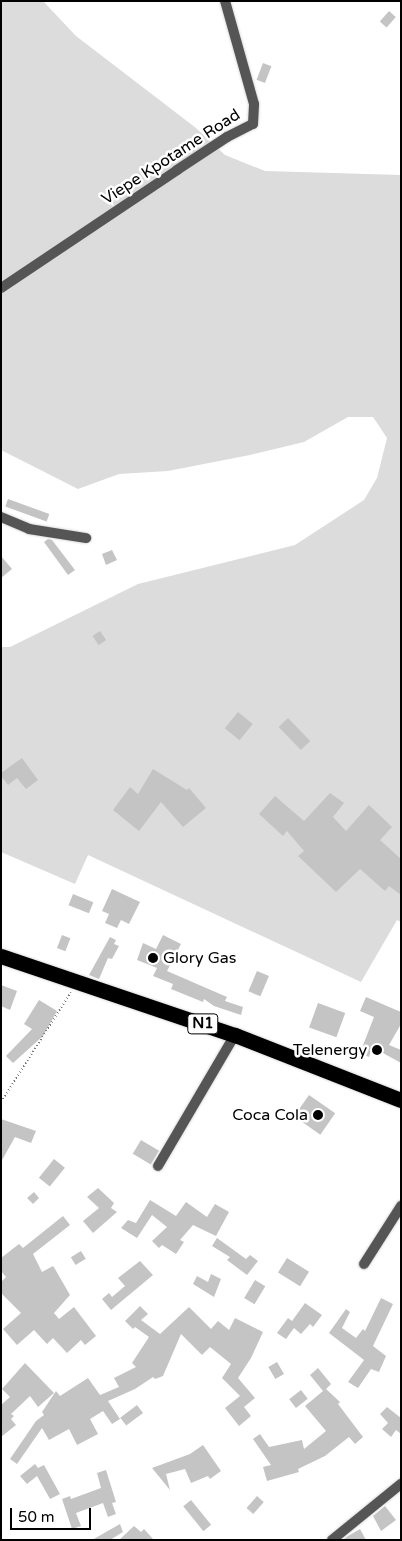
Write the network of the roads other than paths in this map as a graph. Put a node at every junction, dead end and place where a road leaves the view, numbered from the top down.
1 (225, 1) edge
2 (1, 288) edge
3 (1, 517) edge
4 (86, 538) dead end
5 (1, 956) edge
6 (235, 1035) junction
7 (401, 1100) edge
8 (158, 1166) dead end
9 (401, 1206) edge
10 (364, 1264) dead end
11 (401, 1484) edge
12 (332, 1540) edge

1 - 2 street, Viepe Kpotame Road
3 - 4 street
5 - 6 highway, N1
6 - 7 highway, N1
6 - 8 street
9 - 10 street
11 - 12 street

